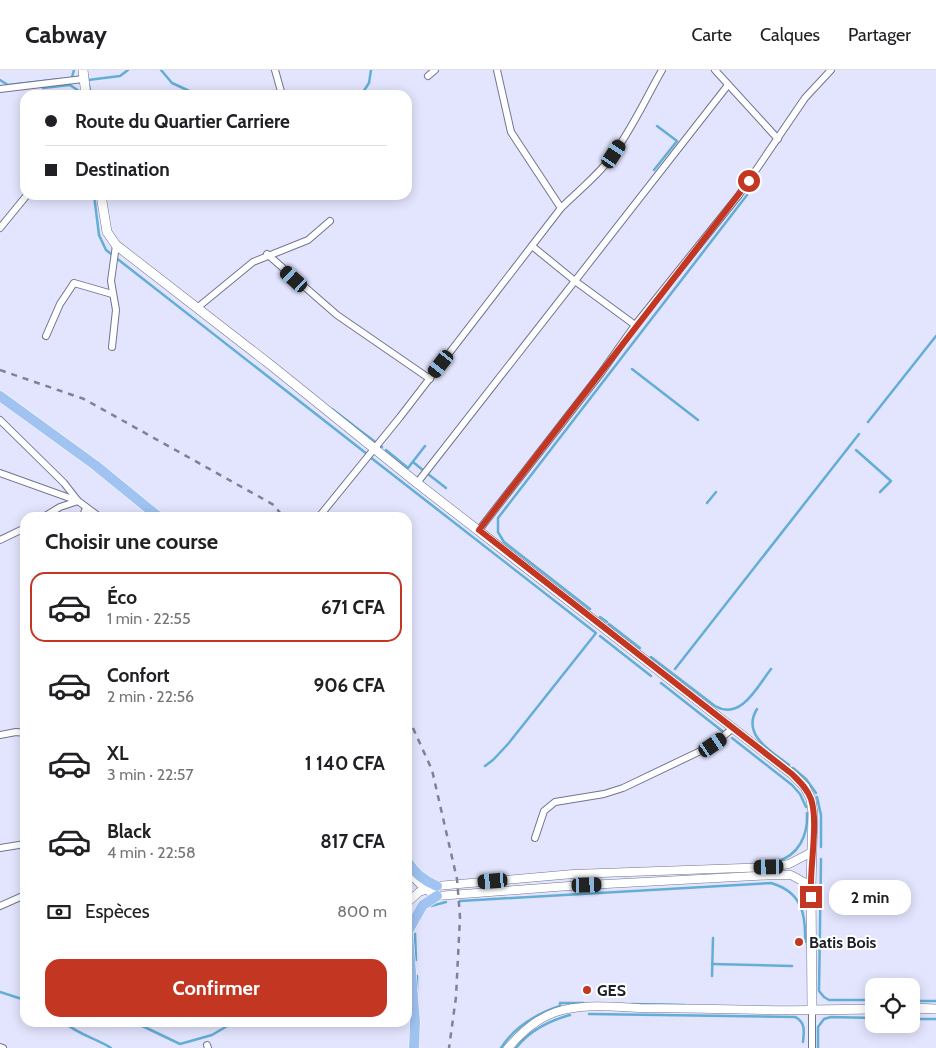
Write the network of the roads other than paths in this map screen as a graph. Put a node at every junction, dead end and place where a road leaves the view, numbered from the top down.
1 (275, 70) edge
2 (435, 70) edge
3 (497, 70) edge
4 (662, 70) edge
5 (715, 70) edge
6 (831, 70) edge
7 (83, 74) edge
8 (428, 76) dead end
9 (728, 86) junction
10 (0, 89) edge
11 (85, 90) edge
12 (281, 90) edge
13 (778, 139) junction
14 (22, 200) edge
15 (102, 200) edge
16 (561, 208) junction
17 (330, 221) dead end
18 (1, 224) edge
19 (116, 245) junction
20 (532, 246) junction
21 (267, 254) junction
22 (575, 282) junction
23 (112, 294) junction
24 (197, 308) junction
25 (635, 325) junction
26 (46, 336) dead end
27 (112, 347) dead end
28 (430, 379) junction
29 (0, 396) edge
30 (0, 420) edge
31 (374, 449) junction
32 (0, 473) edge
33 (417, 483) junction
34 (78, 502) junction
35 (86, 508) junction
36 (51, 512) edge
37 (84, 512) edge
38 (92, 512) edge
39 (153, 512) edge
40 (323, 512) edge
41 (20, 530) edge
42 (479, 530) junction
43 (0, 540) edge
44 (733, 728) junction
45 (20, 732) edge
46 (0, 735) edge
47 (535, 838) dead end
48 (20, 845) edge
49 (0, 848) edge
50 (812, 852) junction
51 (412, 868) edge
52 (412, 876) edge
53 (810, 886) junction
54 (425, 890) junction
55 (437, 891) junction
56 (20, 897) edge
57 (412, 897) edge
58 (0, 906) edge
59 (412, 926) edge
60 (412, 984) edge
61 (865, 1009) edge
62 (920, 1009) edge
63 (812, 1010) junction
64 (936, 1010) edge
65 (414, 1048) edge
66 (508, 1048) edge
67 (812, 1048) edge

1 - 12 street
2 - 8 street
3 - 16 street
4 - 16 street
5 - 9 street
6 - 13 street
7 - 10 street
7 - 11 main road
9 - 13 street
9 - 22 street
13 - 25 street
14 - 18 street
15 - 19 main road
16 - 20 street
17 - 21 street
19 - 23 street
19 - 24 main road
20 - 22 street
20 - 28 street
21 - 24 street
21 - 28 street
22 - 25 street
22 - 33 street
23 - 26 street
23 - 27 street
24 - 31 main road
25 - 42 street
28 - 31 street
29 - 39 main road
30 - 34 street
31 - 33 main road
31 - 40 street
32 - 34 street
33 - 42 main road
34 - 35 street
34 - 36 street
35 - 37 street
35 - 38 street
41 - 43 street
42 - 44 main road
44 - 47 street
44 - 50 main road
45 - 46 street
48 - 49 street
50 - 53 main road
50 - 55 street
51 - 55 main road
52 - 54 street
53 - 55 street
53 - 63 main road
54 - 55 street
54 - 57 street
55 - 59 main road
56 - 58 street
60 - 65 main road
61 - 63 main road
62 - 64 main road
63 - 66 street
63 - 67 street

